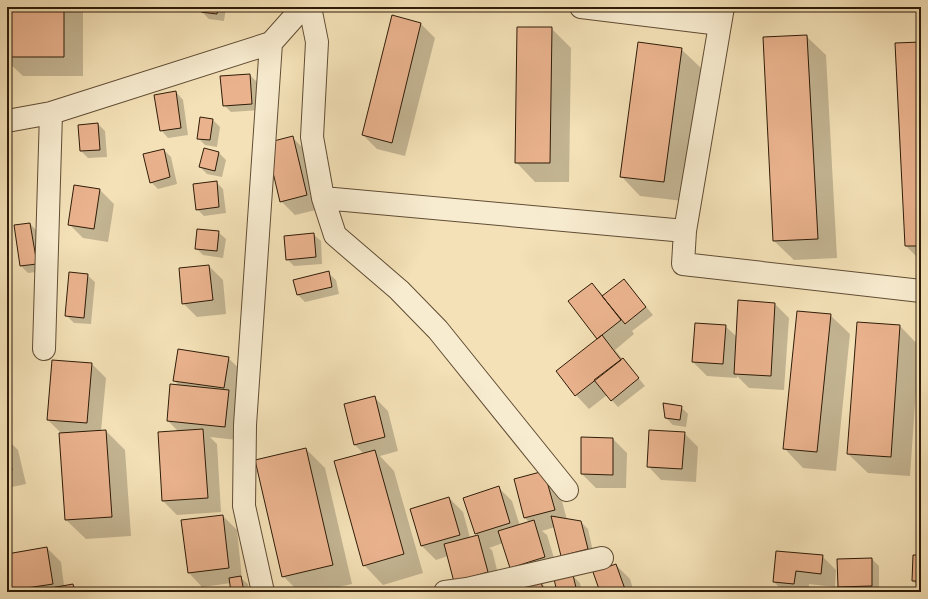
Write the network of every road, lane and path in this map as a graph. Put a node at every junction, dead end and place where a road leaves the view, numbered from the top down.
1 (303, 7) edge
2 (310, 7) edge
3 (581, 7) edge
4 (722, 15) edge
5 (272, 43) junction
6 (51, 113) junction
7 (7, 121) edge
8 (323, 198) junction
9 (685, 230) junction
10 (921, 291) edge
11 (44, 349) dead end
12 (567, 490) dead end
13 (602, 558) dead end
14 (263, 592) edge
15 (445, 592) edge

1 - 5 street
2 - 8 street
3 - 4 street
4 - 9 street
5 - 6 street
5 - 14 street
6 - 7 street
6 - 11 street
8 - 9 street
8 - 12 street
9 - 10 street
13 - 15 street

